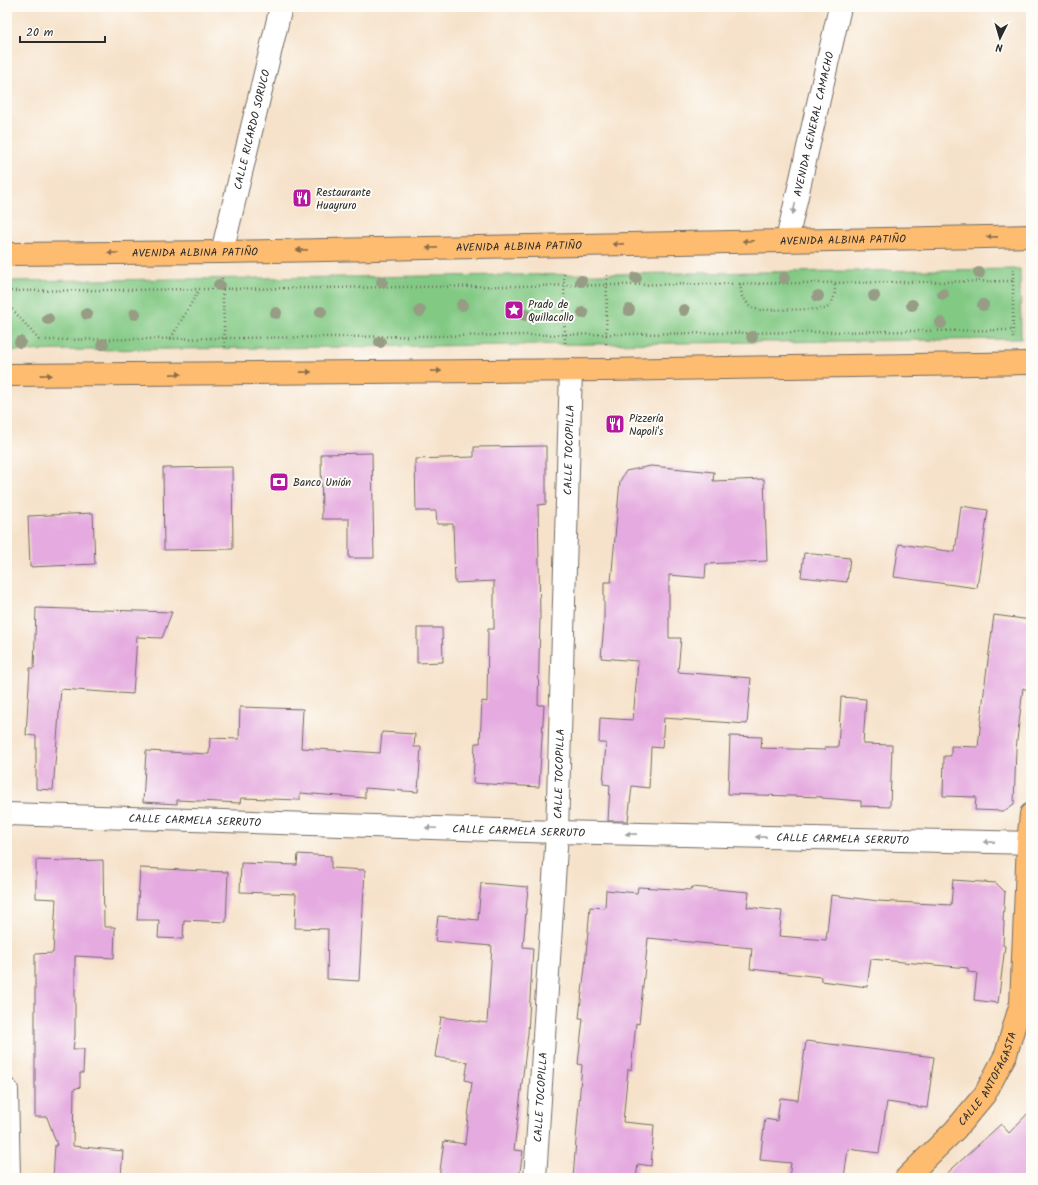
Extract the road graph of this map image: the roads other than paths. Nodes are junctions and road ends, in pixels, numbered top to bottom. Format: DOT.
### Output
graph roads {
  1 [pos="281,7"];
  2 [pos="840,7"];
  3 [pos="1031,236"];
  4 [pos="787,240"];
  5 [pos="222,252"];
  6 [pos="7,254"];
  7 [pos="1031,363"];
  8 [pos="570,370"];
  9 [pos="7,376"];
  10 [pos="7,814"];
  11 [pos="1031,814"];
  12 [pos="557,832"];
  13 [pos="1029,843"];
  14 [pos="7,1090"];
  15 [pos="9,1178"];
  16 [pos="535,1178"];
  17 [pos="906,1178"];
  1 -- 5 [label="street, CALLE RICARDO SORUCO"];
  2 -- 4 [label="street, AVENIDA GENERAL CAMACHO, one-way"];
  3 -- 4 [label="main road, AVENIDA ALBINA PATIÑO, one-way"];
  4 -- 5 [label="main road, AVENIDA ALBINA PATIÑO, one-way"];
  5 -- 6 [label="main road, AVENIDA ALBINA PATIÑO, one-way"];
  7 -- 8 [label="main road"];
  9 -- 8 [label="main road, one-way"];
  8 -- 12 [label="street, CALLE TOCOPILLA"];
  12 -- 10 [label="street, CALLE CARMELA SERRUTO, one-way"];
  11 -- 13 [label="main road, CALLE ANTOFAGASTA"];
  13 -- 12 [label="street, CALLE CARMELA SERRUTO, one-way"];
  12 -- 16 [label="street, CALLE TOCOPILLA"];
  13 -- 17 [label="main road, CALLE ANTOFAGASTA"];
  14 -- 15 [label="street"];
}
